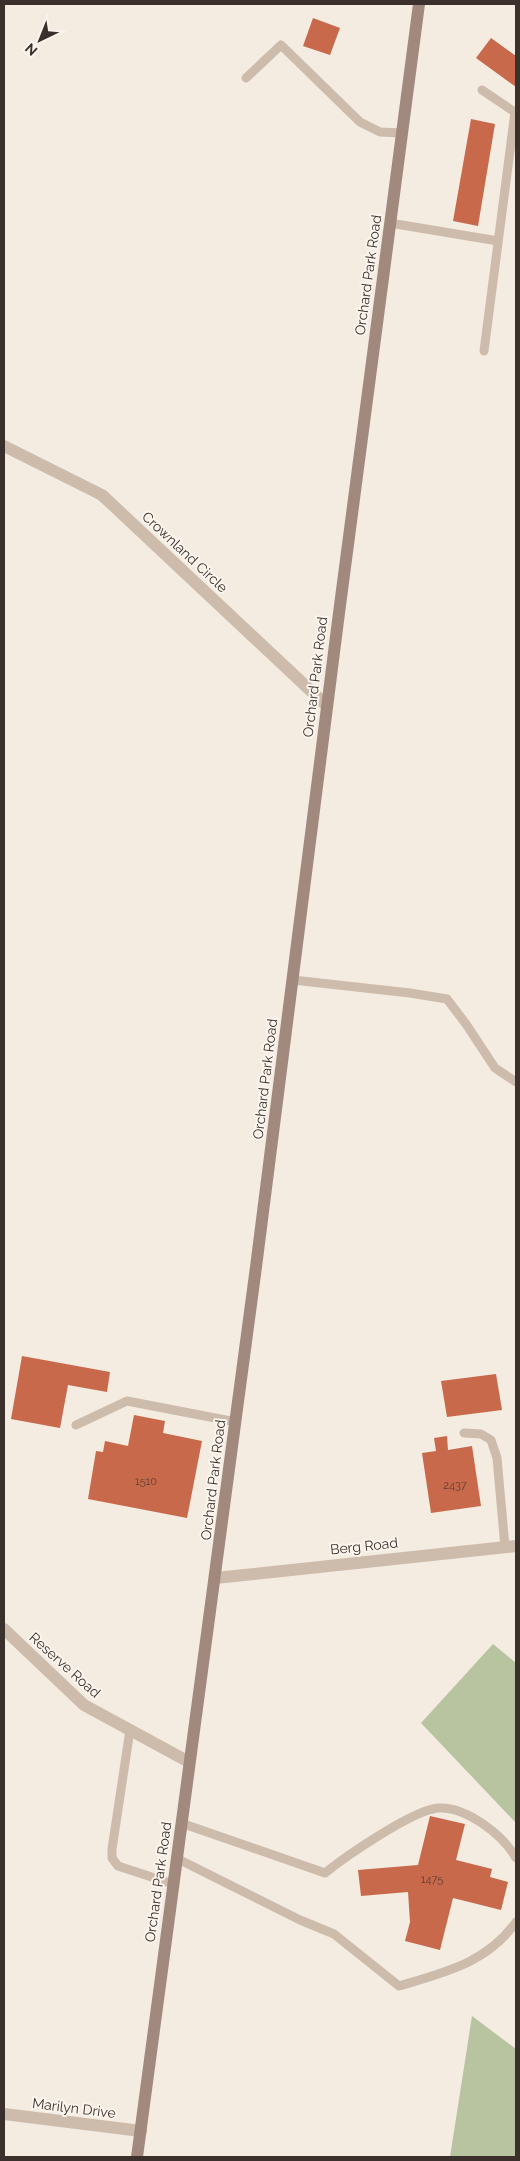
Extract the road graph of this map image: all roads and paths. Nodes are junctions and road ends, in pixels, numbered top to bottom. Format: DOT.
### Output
graph roads {
  1 [pos="420,4"];
  2 [pos="246,78"];
  3 [pos="482,90"];
  4 [pos="516,112"];
  5 [pos="402,133"];
  6 [pos="390,223"];
  7 [pos="498,241"];
  8 [pos="484,351"];
  9 [pos="4,446"];
  10 [pos="327,706"];
  11 [pos="293,980"];
  12 [pos="516,1082"];
  13 [pos="236,1422"];
  14 [pos="76,1425"];
  15 [pos="464,1433"];
  16 [pos="511,1546"];
  17 [pos="216,1578"];
  18 [pos="4,1630"];
  19 [pos="130,1730"];
  20 [pos="189,1762"];
  21 [pos="181,1823"];
  22 [pos="176,1858"];
  23 [pos="516,1858"];
  24 [pos="172,1884"];
  25 [pos="516,1922"];
  26 [pos="4,2114"];
  27 [pos="141,2131"];
  28 [pos="137,2157"];
  1 -- 5 [label="main road, Orchard Park Road"];
  2 -- 5 [label="lane"];
  3 -- 4 [label="lane"];
  4 -- 7 [label="lane"];
  5 -- 6 [label="main road, Orchard Park Road"];
  6 -- 7 [label="lane"];
  6 -- 10 [label="main road, Orchard Park Road"];
  7 -- 8 [label="lane"];
  9 -- 10 [label="street, Crownland Circle"];
  10 -- 11 [label="main road, Orchard Park Road"];
  11 -- 12 [label="lane"];
  11 -- 13 [label="main road, Orchard Park Road"];
  13 -- 14 [label="lane"];
  13 -- 17 [label="main road, Orchard Park Road"];
  15 -- 16 [label="lane"];
  16 -- 17 [label="street, Berg Road"];
  17 -- 20 [label="main road, Orchard Park Road"];
  18 -- 19 [label="street, Reserve Road"];
  19 -- 20 [label="street, Reserve Road"];
  19 -- 24 [label="lane"];
  20 -- 21 [label="main road, Orchard Park Road"];
  21 -- 22 [label="main road, Orchard Park Road"];
  21 -- 23 [label="lane"];
  22 -- 24 [label="main road, Orchard Park Road"];
  22 -- 25 [label="lane"];
  24 -- 27 [label="main road, Orchard Park Road"];
  26 -- 27 [label="street, Marilyn Drive"];
  27 -- 28 [label="main road, Orchard Park Road"];
}
